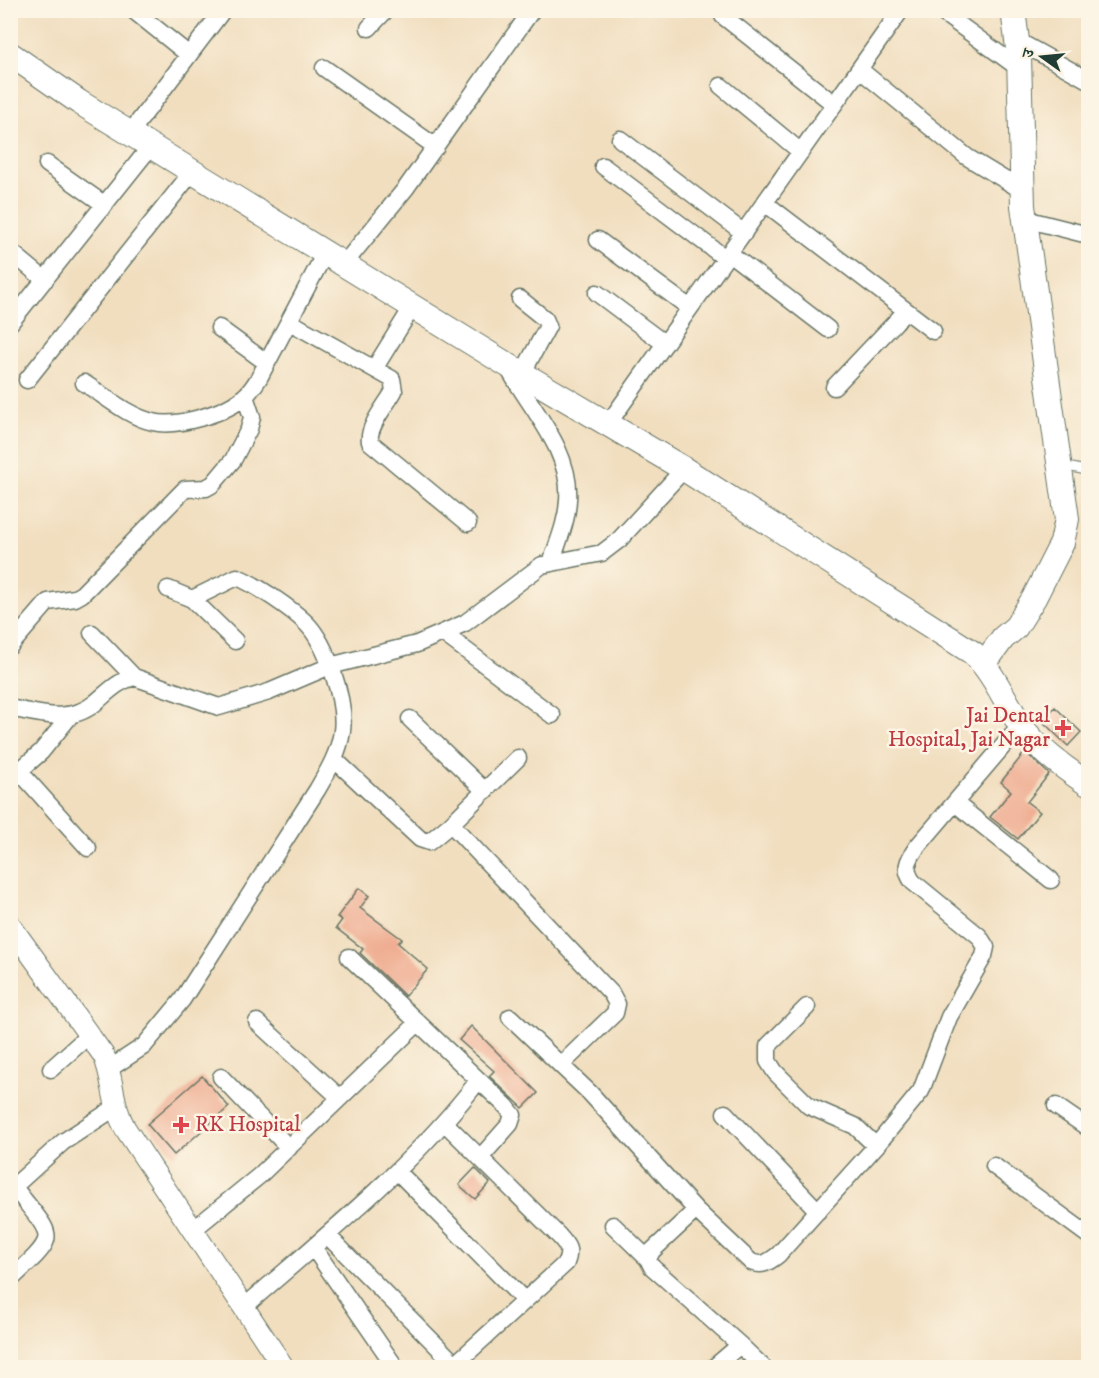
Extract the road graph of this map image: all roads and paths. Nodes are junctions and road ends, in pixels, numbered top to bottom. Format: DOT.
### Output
graph roads {
  1 [pos="133,10"];
  2 [pos="223,10"];
  3 [pos="386,10"];
  4 [pos="532,10"];
  5 [pos="901,10"];
  6 [pos="939,10"];
  7 [pos="1013,10"];
  8 [pos="723,16"];
  9 [pos="369,28"];
  10 [pos="1018,41"];
  11 [pos="10,54"];
  12 [pos="189,55"];
  13 [pos="324,68"];
  14 [pos="859,69"];
  15 [pos="1020,69"];
  16 [pos="1089,80"];
  17 [pos="721,86"];
  18 [pos="834,104"];
  19 [pos="130,134"];
  20 [pos="620,139"];
  21 [pos="151,146"];
  22 [pos="436,147"];
  23 [pos="801,152"];
  24 [pos="47,164"];
  25 [pos="603,166"];
  26 [pos="193,171"];
  27 [pos="1023,191"];
  28 [pos="765,203"];
  29 [pos="105,205"];
  30 [pos="1025,219"];
  31 [pos="744,233"];
  32 [pos="1089,235"];
  33 [pos="598,240"];
  34 [pos="10,251"];
  35 [pos="727,256"];
  36 [pos="335,258"];
  37 [pos="45,280"];
  38 [pos="597,293"];
  39 [pos="520,298"];
  40 [pos="413,306"];
  41 [pos="690,308"];
  42 [pos="906,311"];
  43 [pos="290,322"];
  44 [pos="10,323"];
  45 [pos="219,328"];
  46 [pos="828,329"];
  47 [pos="933,332"];
  48 [pos="665,344"];
  49 [pos="267,363"];
  50 [pos="374,369"];
  51 [pos="514,369"];
  52 [pos="27,380"];
  53 [pos="84,383"];
  54 [pos="834,387"];
  55 [pos="245,396"];
  56 [pos="608,424"];
  57 [pos="1060,464"];
  58 [pos="684,469"];
  59 [pos="1089,471"];
  60 [pos="468,523"];
  61 [pos="551,563"];
  62 [pos="168,589"];
  63 [pos="192,599"];
  64 [pos="92,633"];
  65 [pos="444,634"];
  66 [pos="235,641"];
  67 [pos="10,646"];
  68 [pos="984,664"];
  69 [pos="330,666"];
  70 [pos="134,677"];
  71 [pos="10,708"];
  72 [pos="552,715"];
  73 [pos="70,716"];
  74 [pos="410,719"];
  75 [pos="1021,725"];
  76 [pos="518,758"];
  77 [pos="334,759"];
  78 [pos="15,776"];
  79 [pos="1089,784"];
  80 [pos="485,791"];
  81 [pos="955,803"];
  82 [pos="451,824"];
  83 [pos="88,848"];
  84 [pos="1051,880"];
  85 [pos="10,925"];
  86 [pos="349,957"];
  87 [pos="807,1007"];
  88 [pos="510,1017"];
  89 [pos="258,1022"];
  90 [pos="418,1023"];
  91 [pos="89,1035"];
  92 [pos="561,1065"];
  93 [pos="51,1069"];
  94 [pos="110,1069"];
  95 [pos="221,1077"];
  96 [pos="478,1081"];
  97 [pos="339,1097"];
  98 [pos="1056,1106"];
  99 [pos="116,1107"];
  100 [pos="725,1113"];
  101 [pos="445,1123"];
  102 [pos="1089,1128"];
  103 [pos="876,1146"];
  104 [pos="289,1148"];
  105 [pos="480,1158"];
  106 [pos="994,1166"];
  107 [pos="398,1172"];
  108 [pos="12,1188"];
  109 [pos="696,1210"];
  110 [pos="818,1211"];
  111 [pos="613,1225"];
  112 [pos="194,1229"];
  113 [pos="327,1235"];
  114 [pos="1089,1235"];
  115 [pos="313,1247"];
  116 [pos="648,1259"];
  117 [pos="10,1280"];
  118 [pos="525,1300"];
  119 [pos="243,1308"];
  120 [pos="740,1345"];
  121 [pos="453,1366"];
  122 [pos="284,1368"];
  123 [pos="396,1368"];
  124 [pos="713,1368"];
  125 [pos="764,1368"];
  1 -- 12 [label="street"];
  2 -- 12 [label="street"];
  3 -- 9 [label="street"];
  4 -- 22 [label="street"];
  5 -- 14 [label="street"];
  6 -- 15 [label="street"];
  7 -- 10 [label="main road"];
  8 -- 18 [label="street"];
  10 -- 15 [label="main road"];
  10 -- 16 [label="street"];
  11 -- 19 [label="main road"];
  12 -- 19 [label="street"];
  13 -- 22 [label="street"];
  14 -- 18 [label="street"];
  14 -- 27 [label="street"];
  15 -- 27 [label="main road"];
  17 -- 23 [label="street"];
  18 -- 23 [label="street"];
  19 -- 21 [label="main road"];
  20 -- 31 [label="street"];
  21 -- 26 [label="main road"];
  21 -- 29 [label="street"];
  22 -- 36 [label="street"];
  23 -- 28 [label="street"];
  24 -- 29 [label="street"];
  25 -- 35 [label="street"];
  26 -- 36 [label="main road"];
  26 -- 52 [label="street"];
  27 -- 30 [label="main road"];
  28 -- 31 [label="street"];
  28 -- 42 [label="street"];
  29 -- 37 [label="street"];
  30 -- 32 [label="street"];
  30 -- 57 [label="main road"];
  31 -- 35 [label="street"];
  33 -- 41 [label="street"];
  34 -- 37 [label="street"];
  35 -- 41 [label="street"];
  35 -- 46 [label="street"];
  36 -- 40 [label="main road"];
  36 -- 43 [label="street"];
  37 -- 44 [label="street"];
  38 -- 48 [label="street"];
  39 -- 51 [label="street"];
  40 -- 50 [label="street"];
  40 -- 51 [label="main road"];
  41 -- 48 [label="street"];
  42 -- 47 [label="street"];
  42 -- 54 [label="street"];
  43 -- 49 [label="street"];
  43 -- 50 [label="street"];
  45 -- 49 [label="street"];
  48 -- 56 [label="street"];
  49 -- 55 [label="street"];
  50 -- 60 [label="street"];
  51 -- 56 [label="main road"];
  51 -- 61 [label="street"];
  53 -- 55 [label="street"];
  55 -- 67 [label="street"];
  56 -- 58 [label="main road"];
  57 -- 59 [label="lane"];
  57 -- 68 [label="main road"];
  58 -- 61 [label="street"];
  58 -- 68 [label="main road"];
  61 -- 65 [label="street"];
  62 -- 63 [label="street"];
  63 -- 66 [label="street"];
  63 -- 69 [label="street"];
  64 -- 70 [label="street"];
  65 -- 69 [label="street"];
  65 -- 72 [label="street"];
  68 -- 75 [label="main road"];
  69 -- 70 [label="street"];
  69 -- 77 [label="street"];
  70 -- 73 [label="street"];
  71 -- 73 [label="street"];
  73 -- 78 [label="street"];
  74 -- 80 [label="street"];
  75 -- 79 [label="main road"];
  75 -- 81 [label="street"];
  76 -- 80 [label="street"];
  77 -- 82 [label="street"];
  77 -- 94 [label="street"];
  78 -- 83 [label="street"];
  80 -- 82 [label="street"];
  81 -- 84 [label="street"];
  81 -- 103 [label="street"];
  82 -- 92 [label="street"];
  85 -- 91 [label="street"];
  86 -- 90 [label="street"];
  87 -- 103 [label="street"];
  88 -- 92 [label="street"];
  89 -- 97 [label="street"];
  90 -- 96 [label="street"];
  90 -- 97 [label="street"];
  91 -- 93 [label="street"];
  91 -- 94 [label="street"];
  92 -- 109 [label="street"];
  94 -- 99 [label="street"];
  95 -- 104 [label="street"];
  96 -- 101 [label="street"];
  96 -- 105 [label="street"];
  97 -- 104 [label="street"];
  98 -- 102 [label="street"];
  99 -- 108 [label="street"];
  99 -- 112 [label="street"];
  100 -- 110 [label="street"];
  101 -- 105 [label="street"];
  101 -- 107 [label="street"];
  103 -- 110 [label="street"];
  104 -- 112 [label="street"];
  105 -- 118 [label="street"];
  106 -- 114 [label="street"];
  107 -- 113 [label="street"];
  107 -- 118 [label="street"];
  108 -- 117 [label="street"];
  109 -- 110 [label="street"];
  109 -- 116 [label="street"];
  111 -- 116 [label="street"];
  112 -- 119 [label="street"];
  113 -- 115 [label="street"];
  113 -- 121 [label="street"];
  115 -- 119 [label="street"];
  115 -- 123 [label="street"];
  116 -- 120 [label="street"];
  118 -- 121 [label="street"];
  119 -- 122 [label="street"];
  120 -- 124 [label="street"];
  120 -- 125 [label="street"];
}
